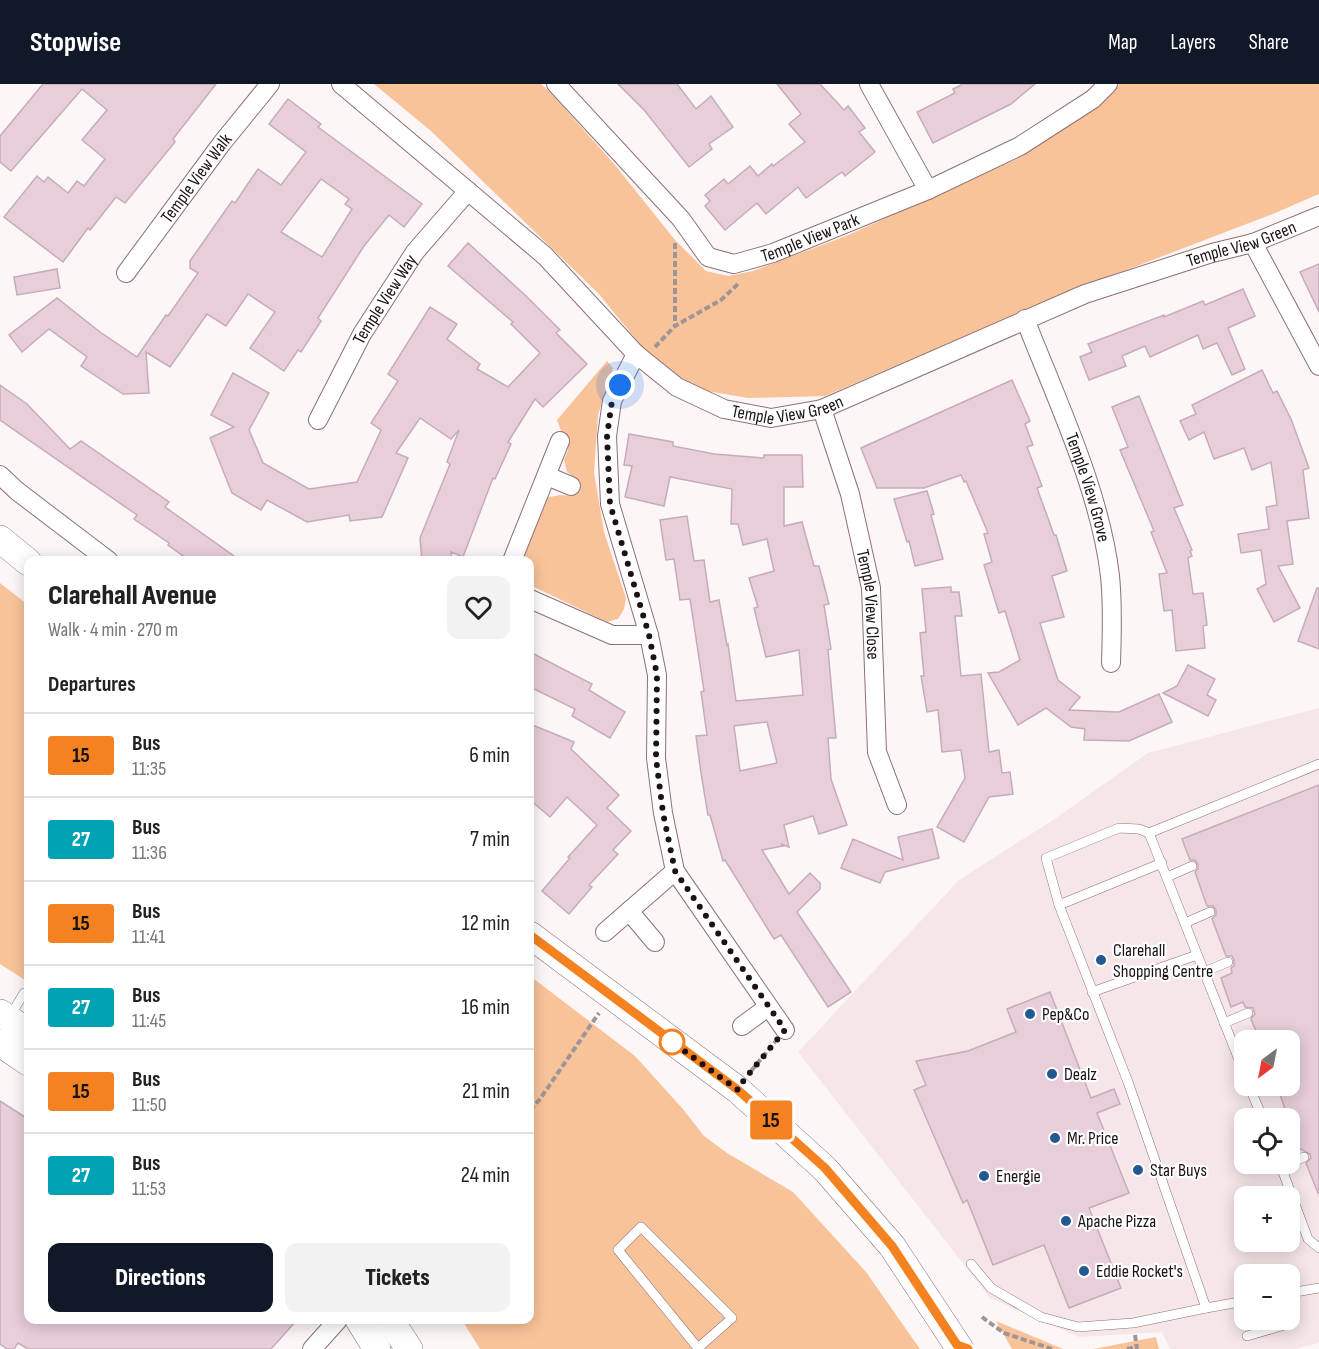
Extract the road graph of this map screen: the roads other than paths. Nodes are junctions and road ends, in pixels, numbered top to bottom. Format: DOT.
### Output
graph roads {
  1 [pos="270,84"];
  2 [pos="341,84"];
  3 [pos="556,84"];
  4 [pos="869,84"];
  5 [pos="1108,84"];
  6 [pos="928,190"];
  7 [pos="468,191"];
  8 [pos="1319,216"];
  9 [pos="1253,243"];
  10 [pos="126,273"];
  11 [pos="1025,319"];
  12 [pos="636,354"];
  13 [pos="1319,366"];
  14 [pos="822,409"];
  15 [pos="318,420"];
  16 [pos="560,441"];
  17 [pos="0,475"];
  18 [pos="547,476"];
  19 [pos="571,486"];
  20 [pos="0,539"];
  21 [pos="102,556"];
  22 [pos="514,556"];
  23 [pos="24,559"];
  24 [pos="534,601"];
  25 [pos="649,635"];
  26 [pos="1111,663"];
  27 [pos="1319,764"];
  28 [pos="897,805"];
  29 [pos="1149,833"];
  30 [pos="1162,863"];
  31 [pos="1192,866"];
  32 [pos="675,871"];
  33 [pos="1167,877"];
  34 [pos="1059,905"];
  35 [pos="629,911"];
  36 [pos="1210,912"];
  37 [pos="1185,923"];
  38 [pos="604,932"];
  39 [pos="534,938"];
  40 [pos="655,942"];
  41 [pos="1197,956"];
  42 [pos="1228,963"];
  43 [pos="1204,972"];
  44 [pos="1092,992"];
  45 [pos="24,993"];
  46 [pos="768,1006"];
  47 [pos="1248,1013"];
  48 [pos="1224,1023"];
  49 [pos="742,1026"];
  50 [pos="9,1027"];
  51 [pos="785,1030"];
  52 [pos="1234,1047"];
  53 [pos="24,1055"];
  54 [pos="1304,1157"];
  55 [pos="1300,1158"];
  56 [pos="1287,1174"];
  57 [pos="1319,1248"];
  58 [pos="971,1264"];
  59 [pos="1319,1288"];
  60 [pos="1300,1291"];
  61 [pos="1234,1303"];
  62 [pos="1206,1308"];
  63 [pos="334,1324"];
  64 [pos="361,1324"];
  65 [pos="393,1324"];
  66 [pos="1268,1330"];
  67 [pos="1247,1336"];
  68 [pos="697,1348"];
  69 [pos="962,1348"];
  70 [pos="312,1349"];
  71 [pos="376,1349"];
  72 [pos="409,1349"];
  1 -- 10 [label="street, Temple View Walk"];
  2 -- 7 [label="street, Temple View Green"];
  3 -- 6 [label="street, Temple View Park"];
  4 -- 6 [label="street"];
  5 -- 6 [label="street, Temple View Park"];
  7 -- 12 [label="street, Temple View Green"];
  7 -- 15 [label="street, Temple View Way"];
  8 -- 9 [label="street, Temple View Green"];
  9 -- 11 [label="street, Temple View Green"];
  9 -- 13 [label="street"];
  11 -- 14 [label="street, Temple View Green"];
  11 -- 26 [label="street, Temple View Grove"];
  12 -- 14 [label="street, Temple View Green"];
  12 -- 25 [label="street"];
  14 -- 28 [label="street, Temple View Close"];
  16 -- 18 [label="street"];
  17 -- 21 [label="street"];
  18 -- 19 [label="street"];
  18 -- 22 [label="street"];
  20 -- 23 [label="main road"];
  24 -- 25 [label="street"];
  25 -- 32 [label="street"];
  27 -- 29 [label="lane"];
  29 -- 30 [label="lane"];
  29 -- 34 [label="lane"];
  30 -- 33 [label="lane"];
  30 -- 34 [label="lane"];
  31 -- 33 [label="lane"];
  32 -- 35 [label="street"];
  32 -- 46 [label="street"];
  33 -- 37 [label="lane"];
  34 -- 44 [label="lane"];
  35 -- 38 [label="street"];
  35 -- 40 [label="street"];
  36 -- 37 [label="lane"];
  37 -- 41 [label="lane"];
  39 -- 69 [label="main road"];
  41 -- 43 [label="lane"];
  41 -- 44 [label="lane"];
  42 -- 43 [label="lane"];
  43 -- 48 [label="lane"];
  44 -- 62 [label="lane"];
  45 -- 50 [label="lane"];
  46 -- 49 [label="street"];
  46 -- 51 [label="street"];
  47 -- 48 [label="lane"];
  48 -- 52 [label="lane"];
  50 -- 53 [label="main road"];
  54 -- 55 [label="lane"];
  56 -- 57 [label="lane"];
  58 -- 62 [label="lane"];
  59 -- 60 [label="lane"];
  61 -- 62 [label="lane"];
  63 -- 70 [label="street"];
  64 -- 71 [label="main road"];
  65 -- 72 [label="main road"];
  66 -- 67 [label="lane"];
  68 -- 68 [label="lane"];
}
